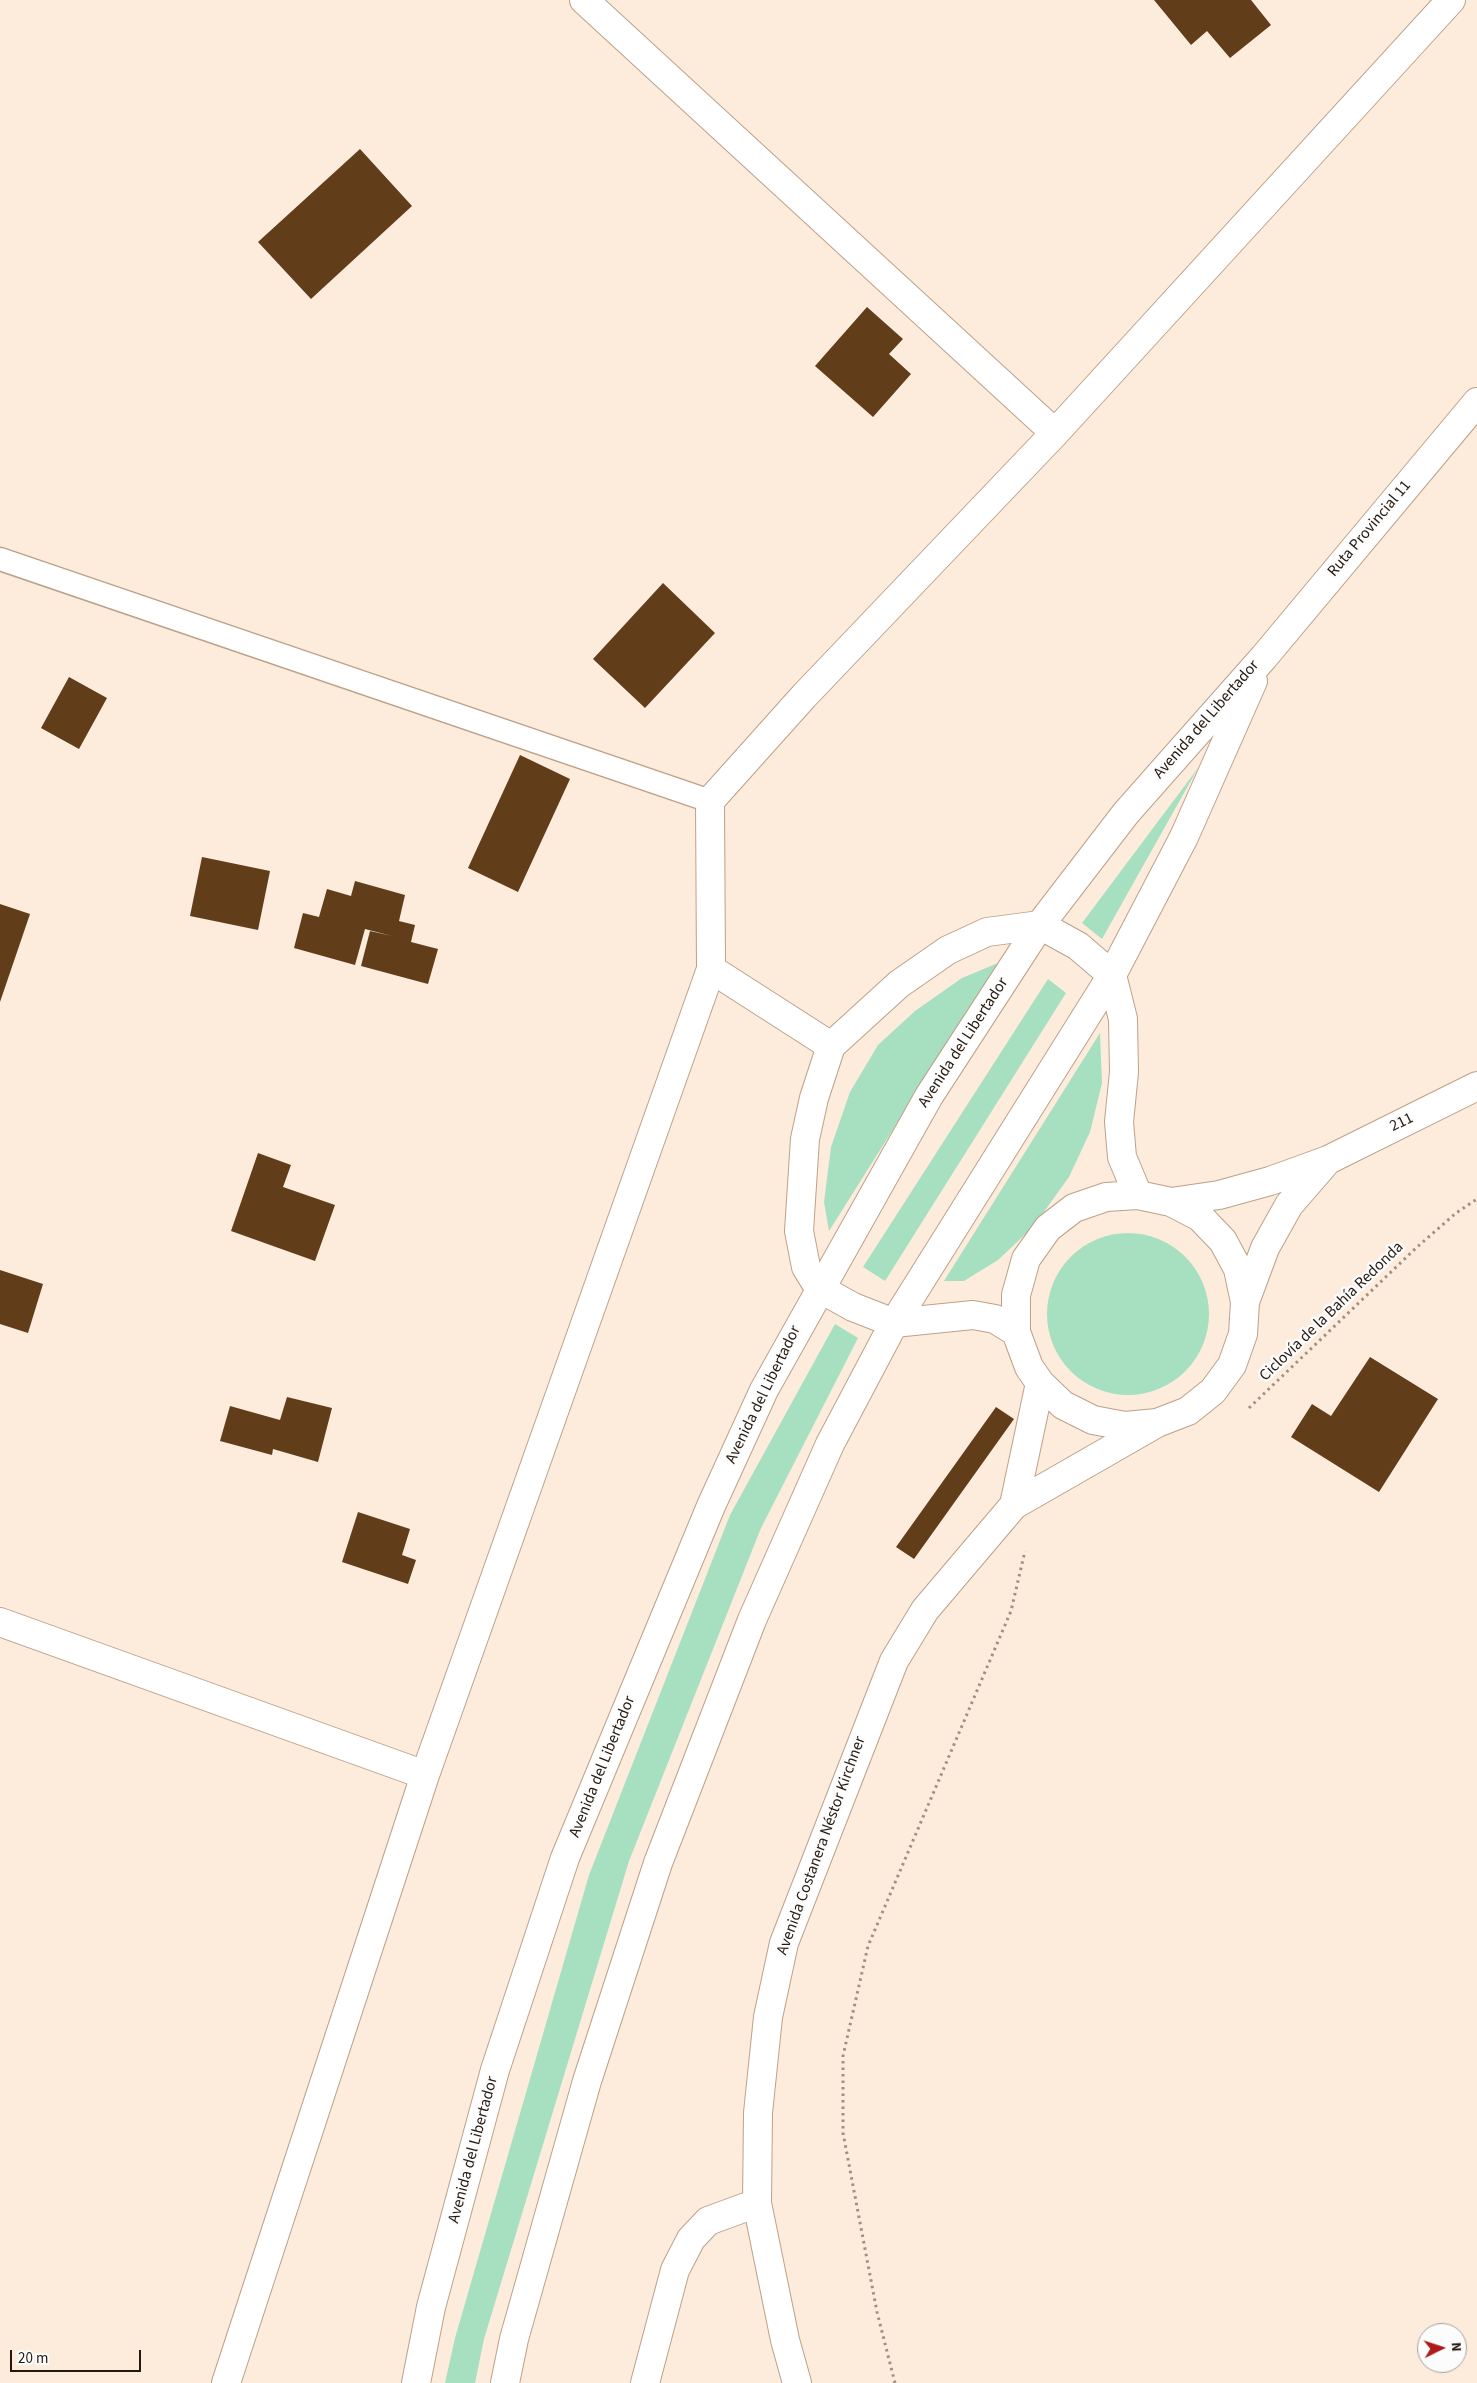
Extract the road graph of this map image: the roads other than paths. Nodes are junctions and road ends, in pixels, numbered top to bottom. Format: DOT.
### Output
graph roads {
  1 [pos="584,0"];
  2 [pos="1452,0"];
  3 [pos="1477,402"];
  4 [pos="1055,433"];
  5 [pos="0,559"];
  6 [pos="1264,657"];
  7 [pos="710,800"];
  8 [pos="1040,925"];
  9 [pos="711,969"];
  10 [pos="1112,975"];
  11 [pos="831,1046"];
  12 [pos="1477,1086"];
  13 [pos="1328,1160"];
  14 [pos="1138,1195"];
  15 [pos="1171,1202"];
  16 [pos="819,1288"];
  17 [pos="1245,1302"];
  18 [pos="894,1323"];
  19 [pos="1016,1332"];
  20 [pos="1040,1383"];
  21 [pos="1157,1423"];
  22 [pos="1014,1505"];
  23 [pos="0,1622"];
  24 [pos="426,1775"];
  25 [pos="757,2203"];
  26 [pos="226,2383"];
  27 [pos="416,2383"];
  28 [pos="505,2383"];
  29 [pos="645,2383"];
  30 [pos="797,2383"];
  1 -- 4 [label="street"];
  2 -- 4 [label="street"];
  3 -- 6 [label="street, Ruta Provincial 11"];
  4 -- 7 [label="street"];
  5 -- 7 [label="lane"];
  6 -- 8 [label="street, Avenida del Libertador"];
  6 -- 10 [label="street, Avenida del Libertador"];
  7 -- 9 [label="street"];
  8 -- 10 [label="street"];
  8 -- 11 [label="street"];
  8 -- 16 [label="street, Avenida del Libertador"];
  9 -- 11 [label="street"];
  9 -- 24 [label="street"];
  10 -- 14 [label="street"];
  10 -- 18 [label="street, Avenida del Libertador"];
  11 -- 16 [label="street"];
  12 -- 13 [label="street, 211"];
  13 -- 15 [label="street, 211"];
  13 -- 17 [label="street, 211"];
  14 -- 15 [label="street"];
  14 -- 19 [label="street"];
  15 -- 17 [label="street"];
  16 -- 18 [label="street"];
  16 -- 27 [label="street, Avenida del Libertador"];
  17 -- 21 [label="street"];
  18 -- 19 [label="street"];
  18 -- 28 [label="street, Avenida del Libertador"];
  19 -- 20 [label="street"];
  20 -- 21 [label="street"];
  20 -- 22 [label="street, Avenida Costanera Néstor Kirchner"];
  21 -- 22 [label="street"];
  22 -- 25 [label="street, Avenida Costanera Néstor Kirchner"];
  23 -- 24 [label="street"];
  24 -- 26 [label="street"];
  25 -- 29 [label="street"];
  25 -- 30 [label="street, Avenida Costanera Néstor Kirchner"];
}
